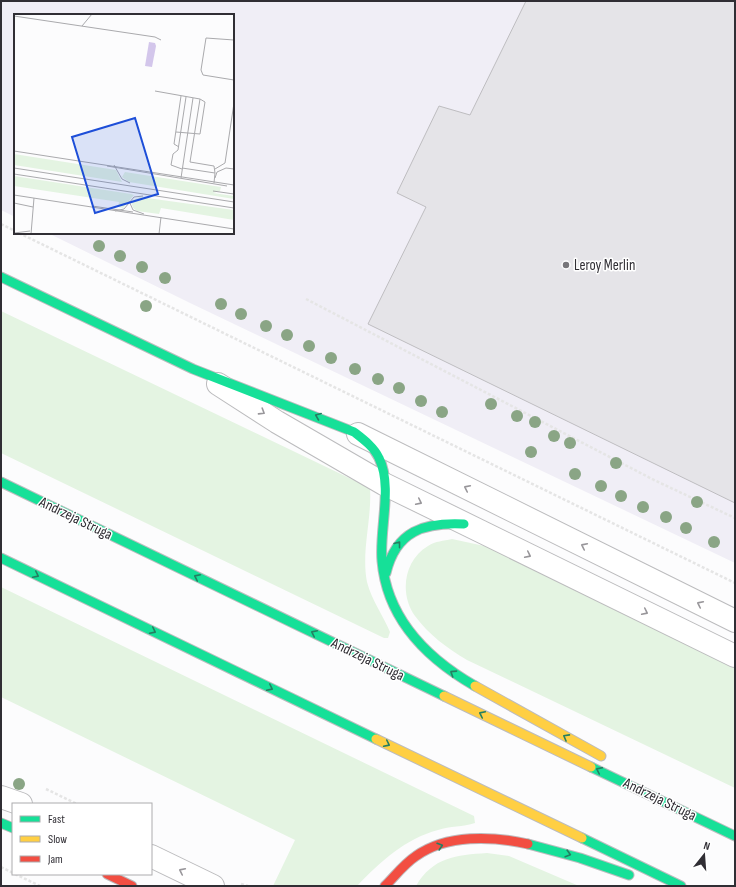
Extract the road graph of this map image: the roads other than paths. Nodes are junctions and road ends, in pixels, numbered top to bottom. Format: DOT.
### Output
graph roads {
  1 [pos="1,277"];
  2 [pos="193,369"];
  3 [pos="354,432"];
  4 [pos="1,482"];
  5 [pos="384,484"];
  6 [pos="464,524"];
  7 [pos="1,558"];
  8 [pos="385,580"];
  9 [pos="735,621"];
  10 [pos="735,656"];
  11 [pos="609,760"];
  12 [pos="1,797"];
  13 [pos="676,797"];
  14 [pos="18,803"];
  15 [pos="1,822"];
  16 [pos="12,828"];
  17 [pos="735,830"];
  18 [pos="735,836"];
  19 [pos="152,856"];
  20 [pos="406,864"];
  21 [pos="109,875"];
  22 [pos="636,878"];
  23 [pos="132,886"];
  24 [pos="212,886"];
  25 [pos="385,886"];
  26 [pos="398,886"];
  27 [pos="681,886"];
  1 -- 2 [label="main road"];
  3 -- 2 [label="main road, one-way"];
  2 -- 5 [label="street, one-way"];
  3 -- 5 [label="main road"];
  9 -- 3 [label="street, one-way"];
  18 -- 4 [label="main road, Andrzeja Struga, one-way"];
  5 -- 6 [label="street, one-way"];
  5 -- 8 [label="main road"];
  8 -- 6 [label="main road, one-way"];
  6 -- 10 [label="street, one-way"];
  7 -- 27 [label="main road, one-way"];
  11 -- 8 [label="main road, one-way"];
  12 -- 14 [label="street"];
  13 -- 17 [label="main road"];
  15 -- 16 [label="main road"];
  24 -- 19 [label="street, one-way"];
  20 -- 22 [label="main road, one-way"];
  20 -- 25 [label="main road"];
  20 -- 26 [label="main road"];
  21 -- 23 [label="main road"];
}
